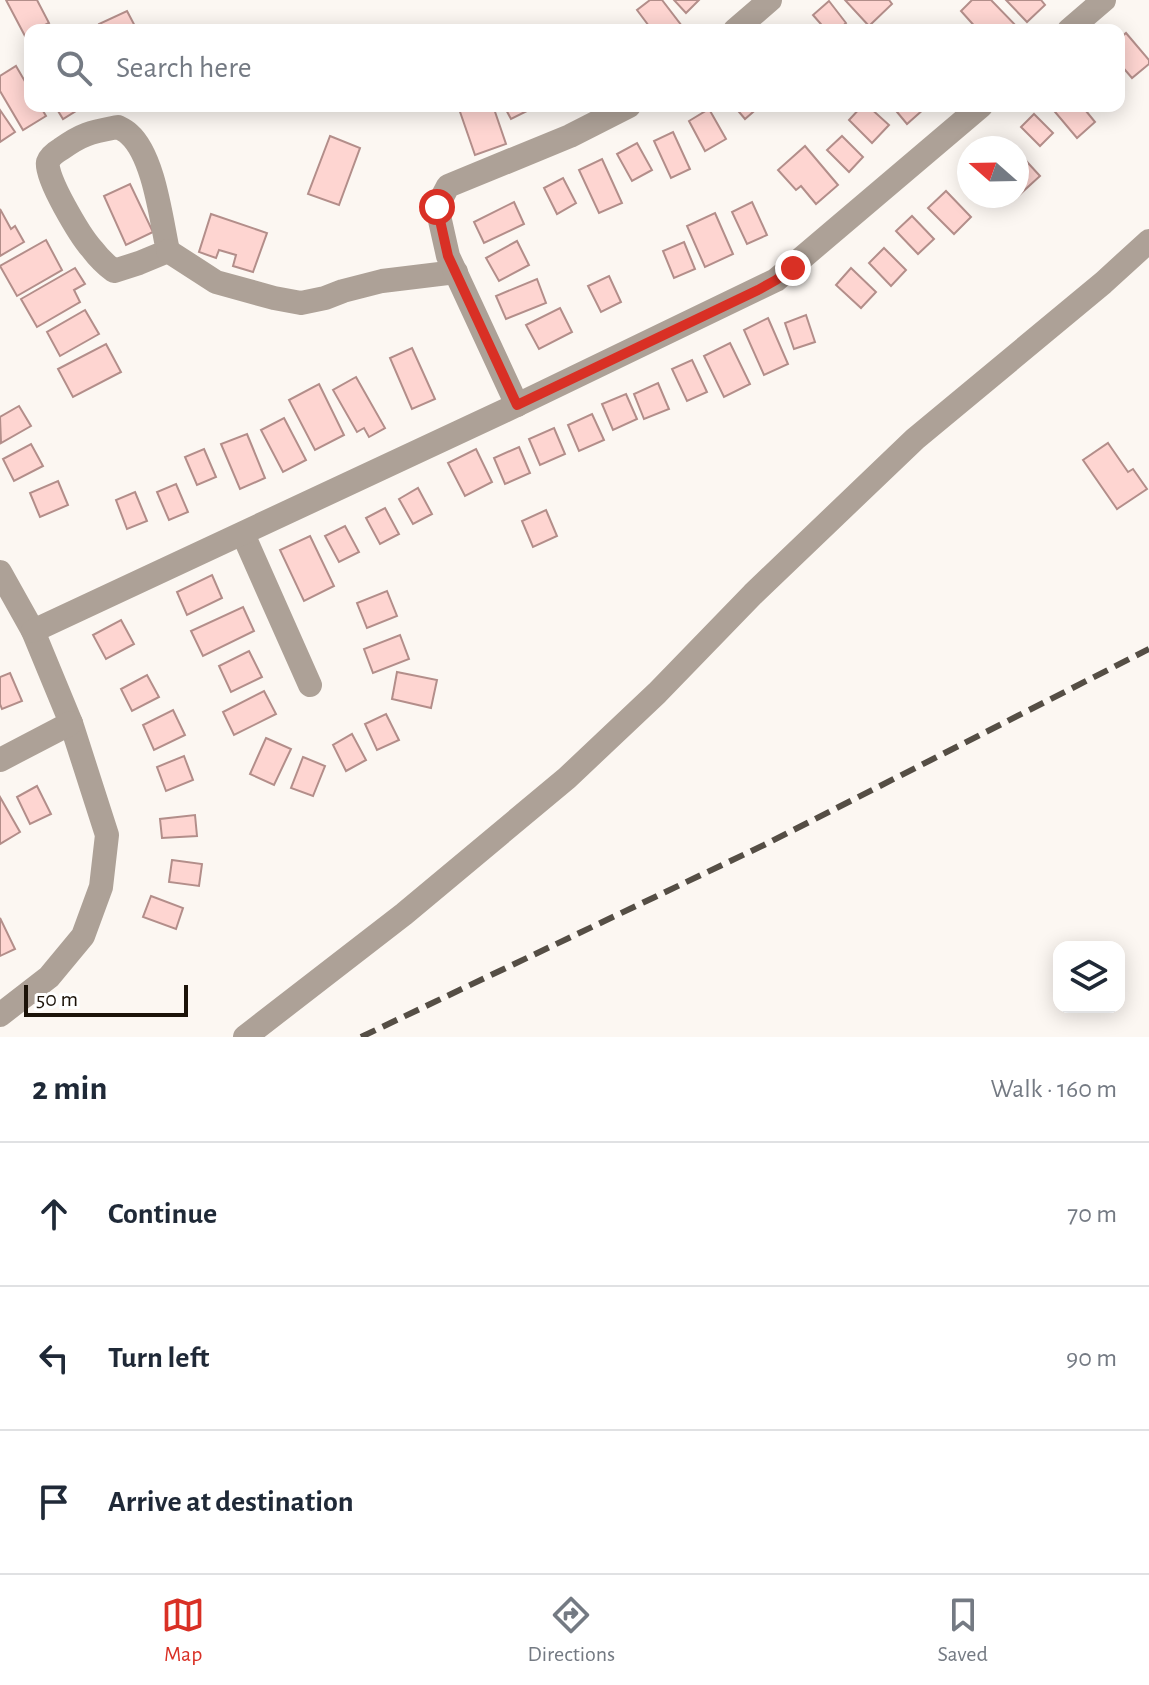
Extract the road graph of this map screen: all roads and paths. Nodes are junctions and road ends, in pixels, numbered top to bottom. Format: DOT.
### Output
graph roads {
  1 [pos="770,0"];
  2 [pos="1104,0"];
  3 [pos="742,24"];
  4 [pos="1076,24"];
  5 [pos="617,112"];
  6 [pos="974,112"];
  7 [pos="1149,241"];
  8 [pos="168,251"];
  9 [pos="456,272"];
  10 [pos="517,405"];
  11 [pos="243,534"];
  12 [pos="0,572"];
  13 [pos="33,631"];
  14 [pos="310,685"];
  15 [pos="71,723"];
  16 [pos="0,760"];
  17 [pos="0,1015"];
  18 [pos="245,1037"];
  1 -- 3 [label="street"];
  2 -- 4 [label="street"];
  5 -- 9 [label="street"];
  6 -- 10 [label="street"];
  7 -- 18 [label="street"];
  8 -- 8 [label="street"];
  8 -- 9 [label="street"];
  9 -- 10 [label="street"];
  10 -- 11 [label="street"];
  11 -- 13 [label="street"];
  11 -- 14 [label="street"];
  12 -- 13 [label="street"];
  13 -- 15 [label="street"];
  15 -- 16 [label="street"];
  15 -- 17 [label="street"];
}
